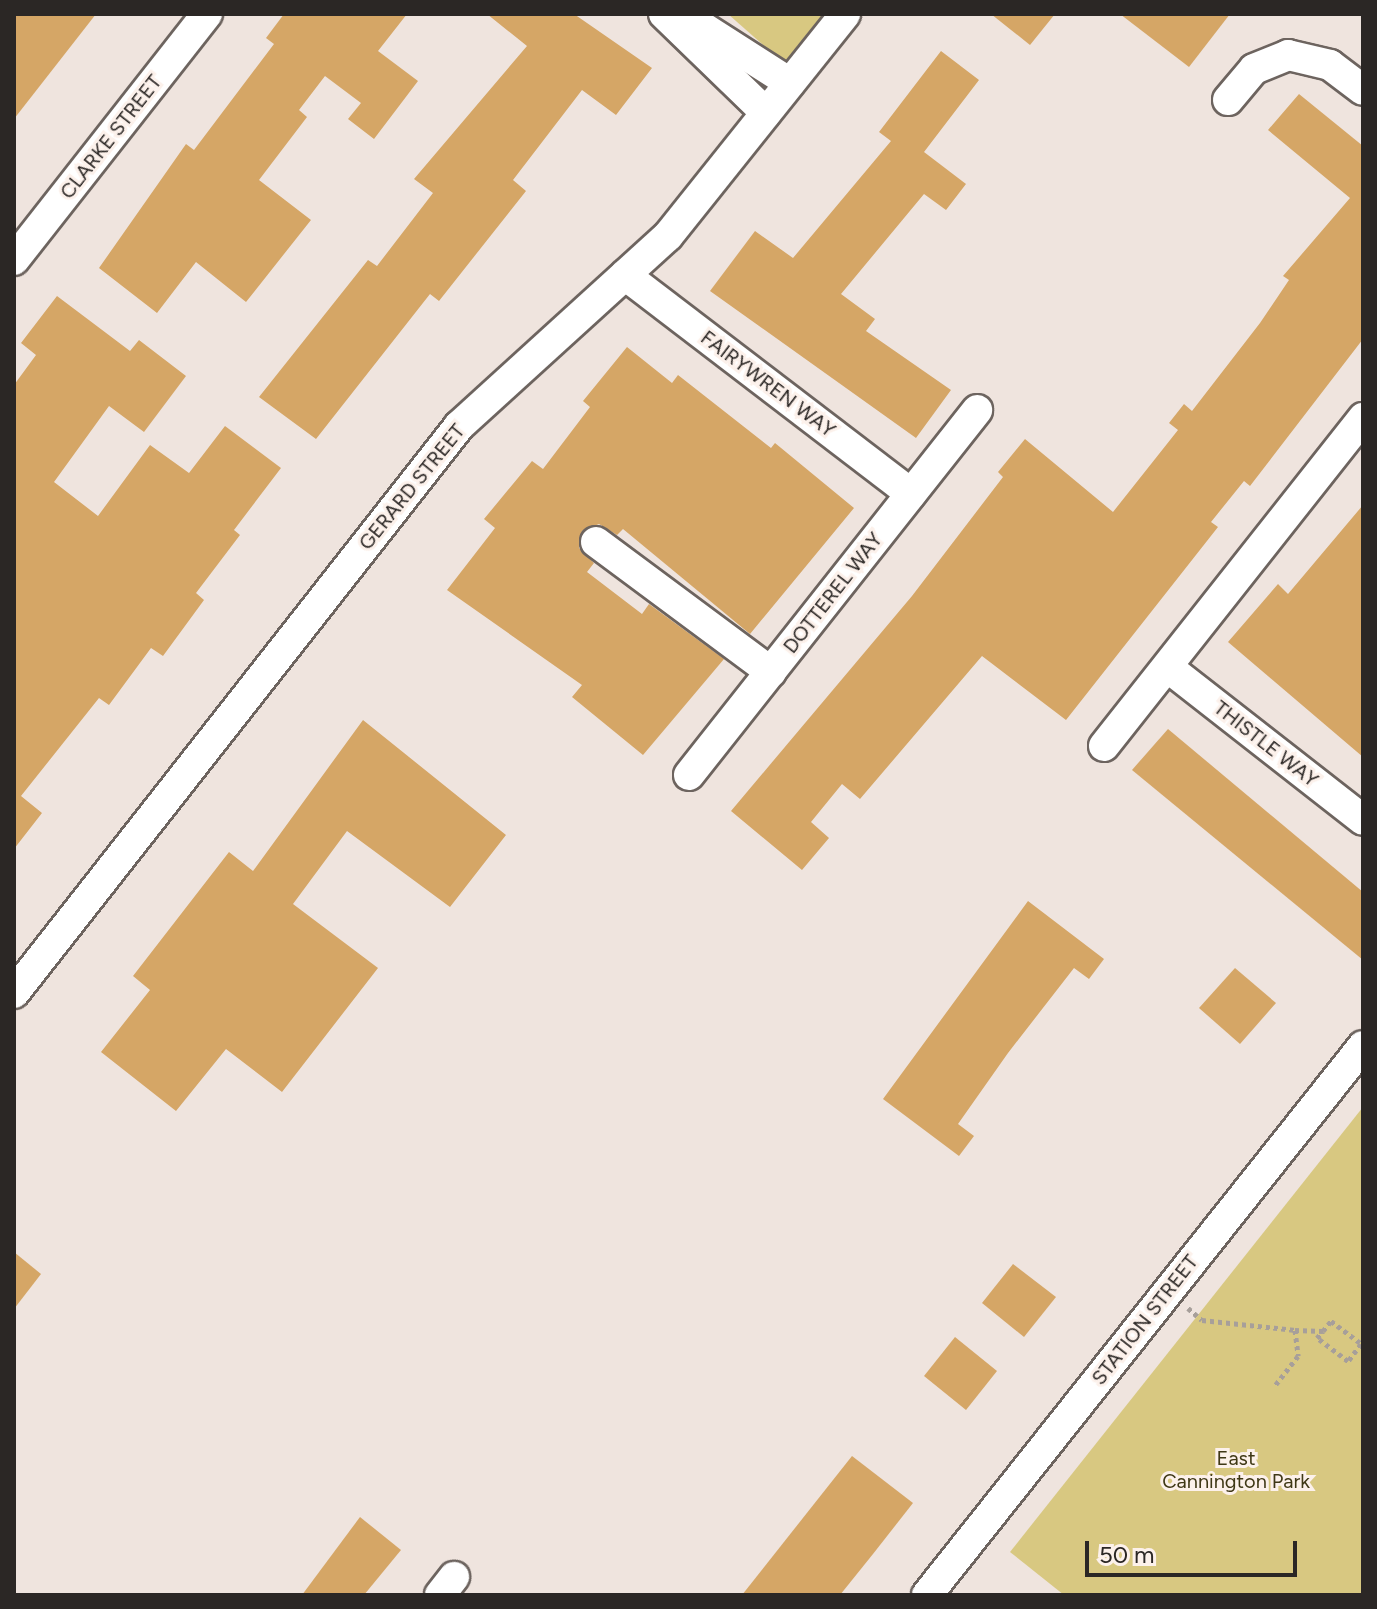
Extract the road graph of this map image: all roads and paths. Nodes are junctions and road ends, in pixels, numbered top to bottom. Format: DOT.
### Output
graph roads {
  1 [pos="207,14"];
  2 [pos="664,14"];
  3 [pos="682,14"];
  4 [pos="845,14"];
  5 [pos="790,83"];
  6 [pos="1363,90"];
  7 [pos="1228,100"];
  8 [pos="766,113"];
  9 [pos="14,260"];
  10 [pos="625,275"];
  11 [pos="977,410"];
  12 [pos="1363,418"];
  13 [pos="911,494"];
  14 [pos="596,542"];
  15 [pos="1170,669"];
  16 [pos="771,672"];
  17 [pos="1104,746"];
  18 [pos="689,775"];
  19 [pos="1363,820"];
  20 [pos="14,993"];
  21 [pos="1363,1046"];
  22 [pos="1181,1303"];
  23 [pos="1295,1330"];
  24 [pos="1323,1331"];
  25 [pos="1274,1387"];
  26 [pos="927,1595"];
  1 -- 9 [label="street, CLARKE STREET"];
  2 -- 8 [label="street"];
  3 -- 5 [label="street"];
  4 -- 5 [label="street, GERARD STREET"];
  5 -- 8 [label="street, GERARD STREET"];
  6 -- 7 [label="street"];
  8 -- 10 [label="street, GERARD STREET"];
  10 -- 13 [label="street, FAIRYWREN WAY"];
  10 -- 20 [label="street, GERARD STREET"];
  11 -- 13 [label="street, DOTTEREL WAY"];
  12 -- 15 [label="street"];
  13 -- 16 [label="street, DOTTEREL WAY"];
  14 -- 16 [label="street"];
  15 -- 17 [label="street"];
  15 -- 19 [label="street, THISTLE WAY"];
  16 -- 18 [label="street, DOTTEREL WAY"];
  21 -- 26 [label="street, STATION STREET"];
  22 -- 23 [label="path"];
  23 -- 24 [label="path"];
  23 -- 25 [label="path"];
  24 -- 24 [label="path"];
}
